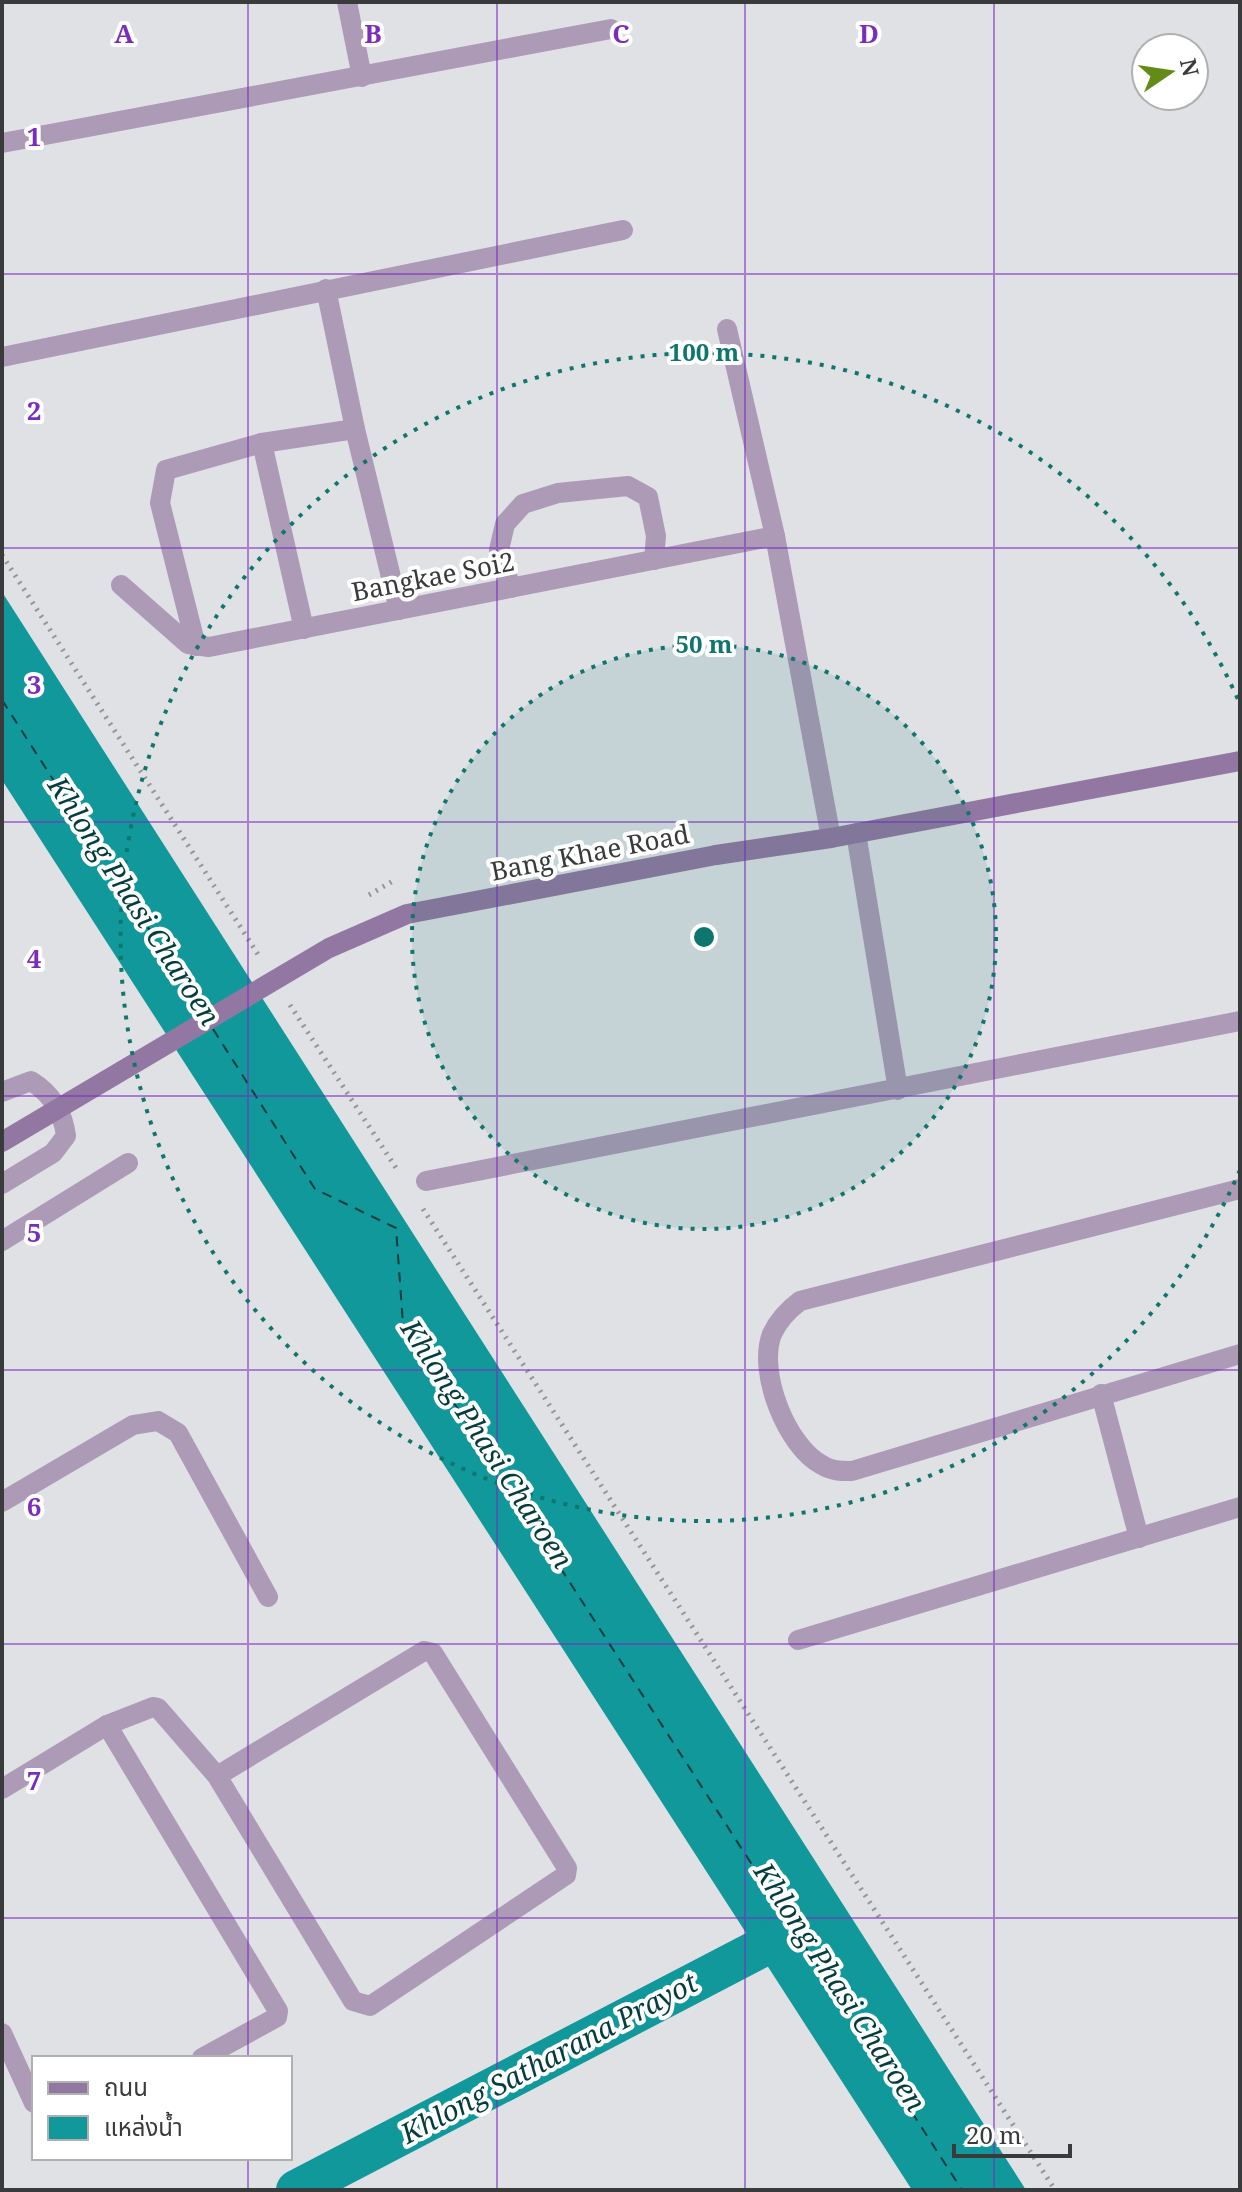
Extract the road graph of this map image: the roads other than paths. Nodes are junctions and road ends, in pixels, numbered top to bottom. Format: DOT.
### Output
graph roads {
  1 [pos="347,2"];
  2 [pos="611,29"];
  3 [pos="362,77"];
  4 [pos="2,143"];
  5 [pos="623,230"];
  6 [pos="326,289"];
  7 [pos="727,329"];
  8 [pos="2,357"];
  9 [pos="355,429"];
  10 [pos="262,443"];
  11 [pos="775,536"];
  12 [pos="654,560"];
  13 [pos="121,585"];
  14 [pos="511,588"];
  15 [pos="399,610"];
  16 [pos="304,629"];
  17 [pos="196,646"];
  18 [pos="1240,761"];
  19 [pos="856,833"];
  20 [pos="831,838"];
  21 [pos="1240,1021"];
  22 [pos="898,1090"];
  23 [pos="2,1092"];
  24 [pos="2,1142"];
  25 [pos="128,1163"];
  26 [pos="2,1184"];
  27 [pos="416,1187"];
  28 [pos="1240,1189"];
  29 [pos="2,1241"];
  30 [pos="1240,1354"];
  31 [pos="1101,1394"];
  32 [pos="2,1502"];
  33 [pos="1240,1507"];
  34 [pos="1139,1538"];
  35 [pos="268,1597"];
  36 [pos="798,1640"];
  37 [pos="107,1725"];
  38 [pos="217,1776"];
  39 [pos="2,1789"];
  40 [pos="2,2033"];
  41 [pos="206,2056"];
  42 [pos="32,2099"];
  1 -- 3 [label="street"];
  2 -- 3 [label="street"];
  3 -- 4 [label="street"];
  5 -- 6 [label="street"];
  6 -- 8 [label="street"];
  6 -- 9 [label="street"];
  7 -- 11 [label="street"];
  9 -- 10 [label="street"];
  9 -- 15 [label="street"];
  10 -- 16 [label="street"];
  10 -- 17 [label="street"];
  11 -- 12 [label="street, Bangkae Soi2"];
  11 -- 20 [label="street"];
  12 -- 14 [label="street, Bangkae Soi2"];
  12 -- 14 [label="street"];
  13 -- 17 [label="street"];
  14 -- 15 [label="street, Bangkae Soi2"];
  15 -- 16 [label="street, Bangkae Soi2"];
  16 -- 17 [label="street, Bangkae Soi2"];
  18 -- 19 [label="main road, Bang Khae Road"];
  19 -- 20 [label="main road, Bang Khae Road"];
  19 -- 22 [label="street"];
  20 -- 24 [label="main road, Bang Khae Road, bridge"];
  21 -- 22 [label="street"];
  22 -- 27 [label="street"];
  23 -- 26 [label="street"];
  25 -- 29 [label="street"];
  28 -- 31 [label="street"];
  30 -- 31 [label="street"];
  31 -- 34 [label="street"];
  32 -- 35 [label="street"];
  33 -- 34 [label="street"];
  34 -- 36 [label="street"];
  37 -- 38 [label="street"];
  37 -- 39 [label="street"];
  37 -- 41 [label="street"];
  38 -- 38 [label="street"];
  40 -- 42 [label="street"];
}
